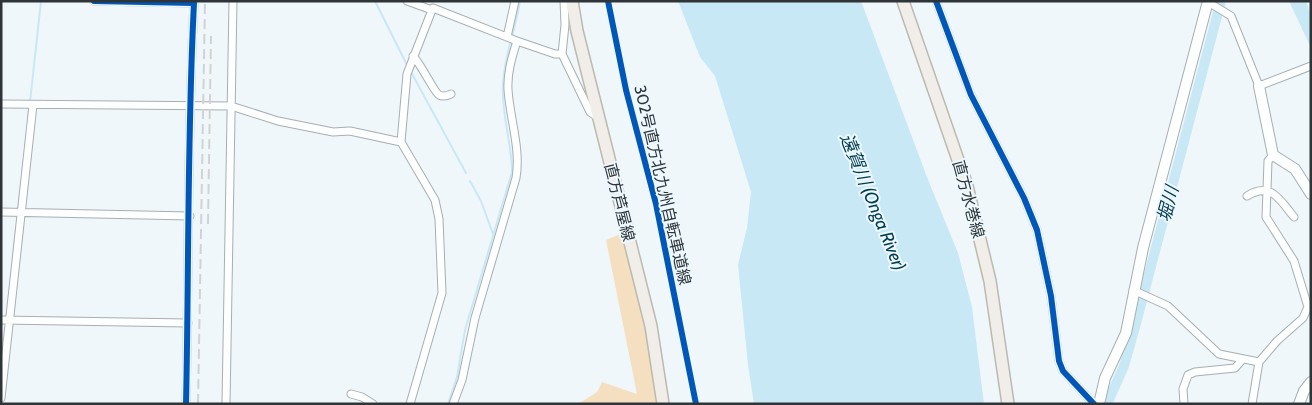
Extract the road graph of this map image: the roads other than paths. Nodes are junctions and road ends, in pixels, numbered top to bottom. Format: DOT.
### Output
graph roads {
  1 [pos="94,1"];
  2 [pos="233,1"];
  3 [pos="406,1"];
  4 [pos="515,1"];
  5 [pos="564,1"];
  6 [pos="572,1"];
  7 [pos="904,1"];
  8 [pos="936,1"];
  9 [pos="1209,2"];
  10 [pos="433,6"];
  11 [pos="507,37"];
  12 [pos="516,41"];
  13 [pos="562,54"];
  14 [pos="413,56"];
  15 [pos="1311,66"];
  16 [pos="1259,86"];
  17 [pos="451,94"];
  18 [pos="1,104"];
  19 [pos="33,105"];
  20 [pos="231,106"];
  21 [pos="189,107"];
  22 [pos="599,118"];
  23 [pos="400,142"];
  24 [pos="1273,155"];
  25 [pos="1267,190"];
  26 [pos="1311,194"];
  27 [pos="1247,196"];
  28 [pos="1,212"];
  29 [pos="22,212"];
  30 [pos="190,216"];
  31 [pos="1294,217"];
  32 [pos="1134,290"];
  33 [pos="1309,314"];
  34 [pos="1,320"];
  35 [pos="10,320"];
  36 [pos="188,323"];
  37 [pos="1242,360"];
  38 [pos="1259,362"];
  39 [pos="1311,382"];
  40 [pos="351,394"];
  41 [pos="1,398"];
  42 [pos="186,404"];
  43 [pos="226,404"];
  44 [pos="373,404"];
  45 [pos="410,404"];
  46 [pos="453,404"];
  47 [pos="663,404"];
  48 [pos="1008,404"];
  49 [pos="1094,404"];
  50 [pos="1099,404"];
  51 [pos="1184,404"];
  52 [pos="1252,404"];
  53 [pos="1299,404"];
  1 -- 21 [label="street"];
  2 -- 20 [label="street"];
  3 -- 10 [label="street"];
  4 -- 11 [label="street"];
  5 -- 13 [label="street"];
  6 -- 22 [label="main road, 直方芦屋線"];
  7 -- 48 [label="main road, 直方水巻線"];
  8 -- 49 [label="street"];
  9 -- 16 [label="street"];
  9 -- 32 [label="street"];
  10 -- 11 [label="street"];
  10 -- 14 [label="street"];
  11 -- 12 [label="street"];
  12 -- 13 [label="street"];
  12 -- 46 [label="street"];
  13 -- 22 [label="street"];
  14 -- 17 [label="street"];
  14 -- 23 [label="street"];
  15 -- 16 [label="street"];
  16 -- 24 [label="street"];
  18 -- 19 [label="street"];
  19 -- 21 [label="street"];
  19 -- 29 [label="street"];
  20 -- 21 [label="street"];
  20 -- 23 [label="street"];
  20 -- 43 [label="street"];
  21 -- 30 [label="street"];
  22 -- 47 [label="main road, 直方芦屋線"];
  23 -- 45 [label="street"];
  24 -- 25 [label="street"];
  24 -- 26 [label="street"];
  25 -- 27 [label="street"];
  25 -- 31 [label="street"];
  25 -- 33 [label="street"];
  28 -- 29 [label="street"];
  29 -- 30 [label="street"];
  29 -- 35 [label="street"];
  30 -- 36 [label="street"];
  32 -- 37 [label="street"];
  32 -- 50 [label="street"];
  33 -- 38 [label="street"];
  34 -- 35 [label="street"];
  35 -- 36 [label="street"];
  35 -- 41 [label="street"];
  36 -- 42 [label="street"];
  37 -- 38 [label="street"];
  37 -- 51 [label="street"];
  38 -- 52 [label="street"];
  39 -- 53 [label="street"];
  40 -- 44 [label="street"];
}
